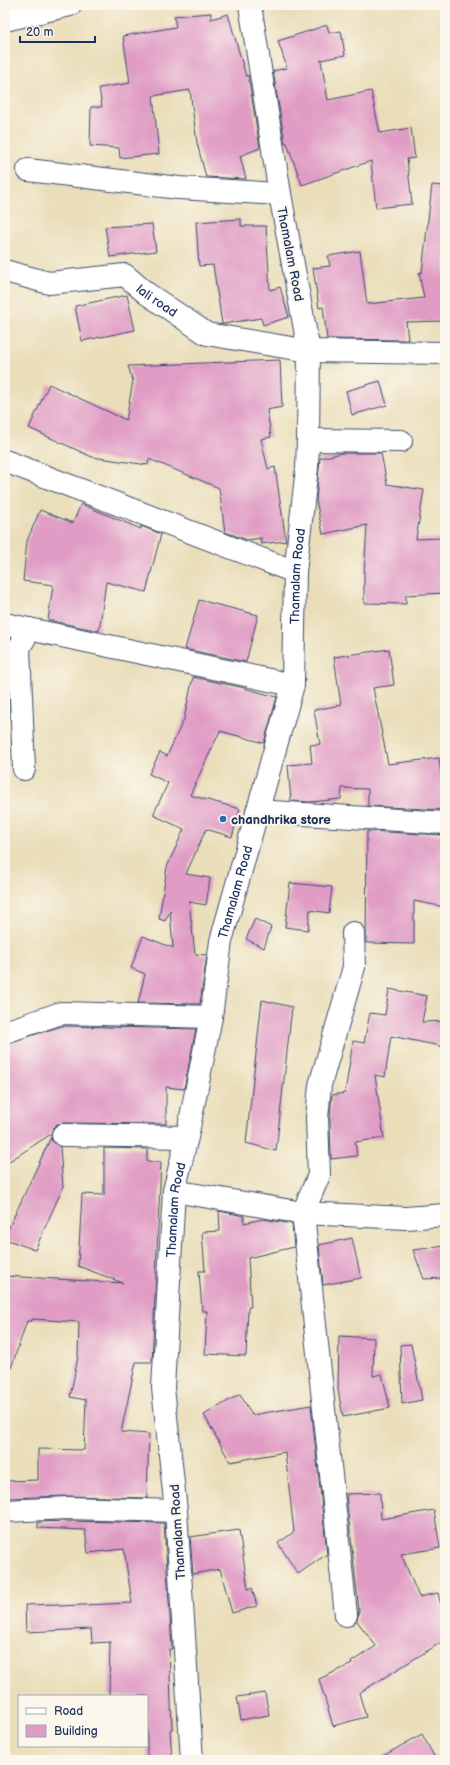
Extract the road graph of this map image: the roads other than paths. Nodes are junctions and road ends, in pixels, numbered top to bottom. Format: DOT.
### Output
graph roads {
  1 [pos="70,5"];
  2 [pos="250,5"];
  3 [pos="5,20"];
  4 [pos="28,170"];
  5 [pos="280,194"];
  6 [pos="5,271"];
  7 [pos="309,352"];
  8 [pos="445,353"];
  9 [pos="308,440"];
  10 [pos="400,441"];
  11 [pos="5,461"];
  12 [pos="295,572"];
  13 [pos="5,624"];
  14 [pos="30,629"];
  15 [pos="293,685"];
  16 [pos="24,769"];
  17 [pos="257,811"];
  18 [pos="445,823"];
  19 [pos="353,933"];
  20 [pos="211,1017"];
  21 [pos="5,1032"];
  22 [pos="63,1135"];
  23 [pos="187,1137"];
  24 [pos="174,1191"];
  25 [pos="303,1213"];
  26 [pos="445,1215"];
  27 [pos="5,1511"];
  28 [pos="176,1511"];
  29 [pos="346,1615"];
  30 [pos="192,1760"];
  1 -- 3 [label="street"];
  2 -- 5 [label="street, Thamalam Road"];
  4 -- 5 [label="street"];
  5 -- 7 [label="street, Thamalam Road"];
  6 -- 7 [label="street, lali road"];
  7 -- 8 [label="street, lali road"];
  7 -- 9 [label="street, Thamalam Road"];
  9 -- 10 [label="street"];
  9 -- 12 [label="street, Thamalam Road"];
  11 -- 12 [label="street"];
  12 -- 15 [label="street, Thamalam Road"];
  13 -- 14 [label="street"];
  14 -- 15 [label="street"];
  14 -- 16 [label="street"];
  15 -- 17 [label="street, Thamalam Road"];
  17 -- 18 [label="street"];
  17 -- 20 [label="street, Thamalam Road"];
  19 -- 25 [label="street"];
  20 -- 21 [label="street"];
  20 -- 23 [label="street, Thamalam Road"];
  22 -- 23 [label="street"];
  23 -- 24 [label="street, Thamalam Road"];
  24 -- 25 [label="street"];
  24 -- 28 [label="street, Thamalam Road"];
  25 -- 26 [label="street"];
  25 -- 29 [label="street"];
  27 -- 28 [label="street"];
  28 -- 30 [label="street, Thamalam Road"];
}
